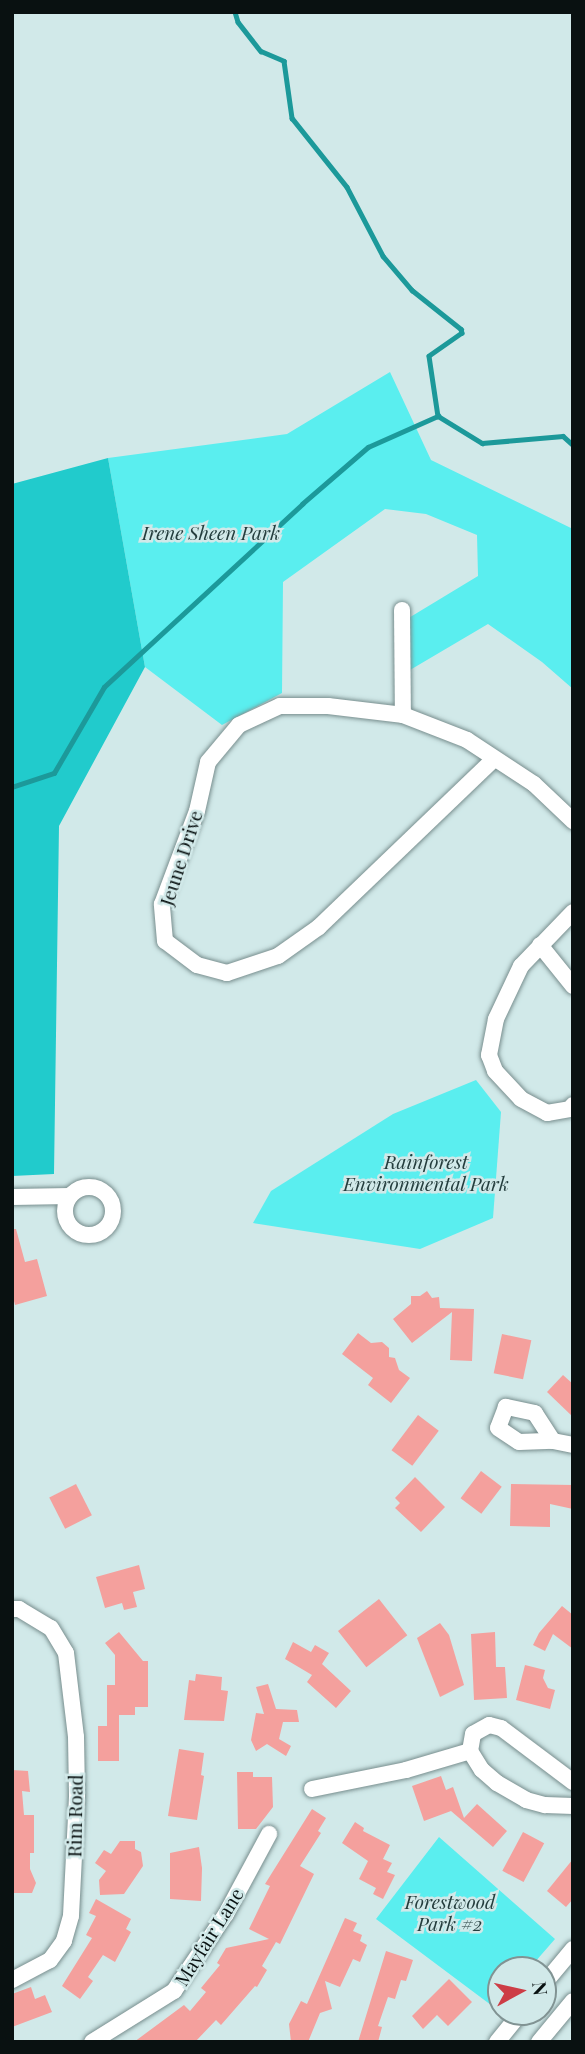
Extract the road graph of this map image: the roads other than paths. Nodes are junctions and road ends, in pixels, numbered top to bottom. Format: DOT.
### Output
graph roads {
  1 [pos="402,610"];
  2 [pos="403,715"];
  3 [pos="494,759"];
  4 [pos="573,821"];
  5 [pos="573,912"];
  6 [pos="540,944"];
  7 [pos="573,986"];
  8 [pos="573,1105"];
  9 [pos="70,1196"];
  10 [pos="12,1197"];
  11 [pos="553,1441"];
  12 [pos="573,1445"];
  13 [pos="12,1609"];
  14 [pos="470,1751"];
  15 [pos="573,1782"];
  16 [pos="312,1789"];
  17 [pos="573,1806"];
  18 [pos="269,1834"];
  19 [pos="573,1949"];
  20 [pos="557,1969"];
  21 [pos="12,1980"];
  22 [pos="573,2001"];
  23 [pos="510,2026"];
  24 [pos="92,2042"];
  25 [pos="497,2042"];
  26 [pos="539,2042"];
  1 -- 2 [label="street"];
  2 -- 3 [label="street, Jeune Drive"];
  2 -- 3 [label="street, Jeune Drive"];
  3 -- 4 [label="street, Jeune Drive"];
  5 -- 6 [label="street"];
  6 -- 7 [label="street"];
  6 -- 8 [label="street"];
  9 -- 10 [label="street"];
  11 -- 12 [label="street"];
  13 -- 21 [label="street, Rim Road"];
  14 -- 15 [label="street"];
  14 -- 16 [label="street"];
  14 -- 17 [label="street"];
  18 -- 24 [label="street, Mayfair Lane"];
  19 -- 20 [label="street"];
  22 -- 26 [label="street"];
  23 -- 25 [label="street"];
}
